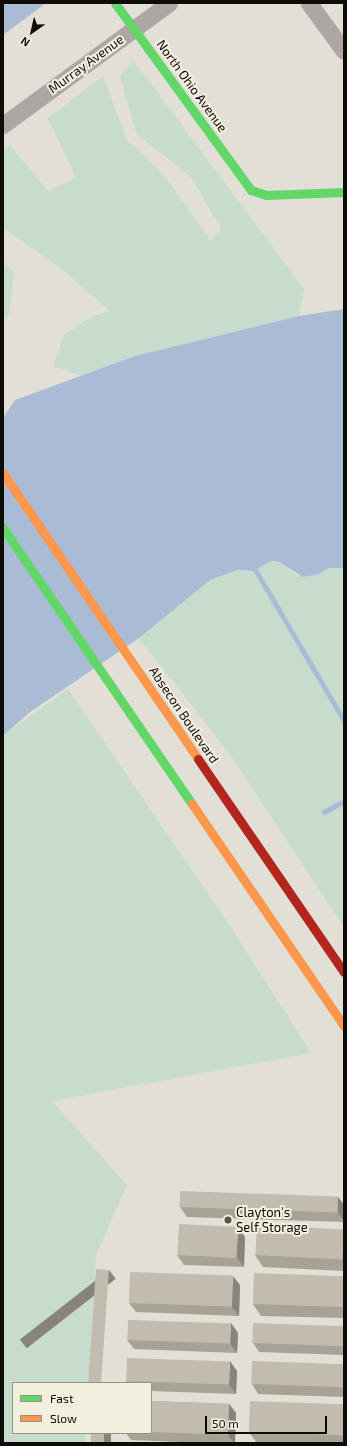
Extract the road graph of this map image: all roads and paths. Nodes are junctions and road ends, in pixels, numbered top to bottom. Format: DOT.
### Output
graph roads {
  1 [pos="115,3"];
  2 [pos="169,3"];
  3 [pos="309,3"];
  4 [pos="134,29"];
  5 [pos="344,51"];
  6 [pos="3,125"];
  7 [pos="344,192"];
  8 [pos="3,474"];
  9 [pos="3,528"];
  10 [pos="344,972"];
  11 [pos="344,1026"];
  1 -- 4 [label="main road, North Ohio Avenue"];
  2 -- 4 [label="street, Murray Avenue"];
  3 -- 5 [label="street"];
  4 -- 6 [label="street, Murray Avenue"];
  4 -- 7 [label="main road, North Ohio Avenue"];
  8 -- 10 [label="main road, Absecon Boulevard"];
  9 -- 11 [label="main road"];
}
